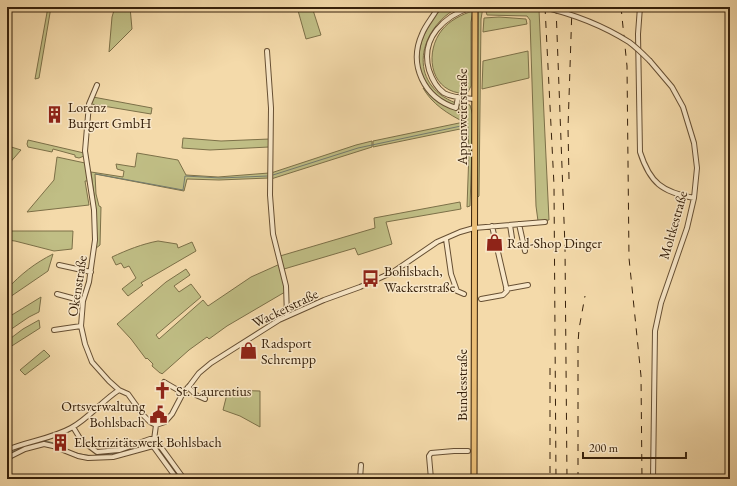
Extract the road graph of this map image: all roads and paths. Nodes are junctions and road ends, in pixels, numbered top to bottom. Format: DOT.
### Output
graph roads {
  1 [pos="438,7"];
  2 [pos="472,7"];
  3 [pos="475,7"];
  4 [pos="543,7"];
  5 [pos="640,7"];
  6 [pos="267,51"];
  7 [pos="96,84"];
  8 [pos="458,97"];
  9 [pos="474,99"];
  10 [pos="694,198"];
  11 [pos="545,222"];
  12 [pos="519,224"];
  13 [pos="510,225"];
  14 [pos="492,226"];
  15 [pos="474,228"];
  16 [pos="512,238"];
  17 [pos="446,239"];
  18 [pos="525,251"];
  19 [pos="59,265"];
  20 [pos="91,272"];
  21 [pos="528,284"];
  22 [pos="506,289"];
  23 [pos="474,291"];
  24 [pos="57,294"];
  25 [pos="464,294"];
  26 [pos="481,299"];
  27 [pos="83,301"];
  28 [pos="288,316"];
  29 [pos="81,326"];
  30 [pos="54,330"];
  31 [pos="164,382"];
  32 [pos="188,387"];
  33 [pos="120,390"];
  34 [pos="183,393"];
  35 [pos="205,399"];
  36 [pos="156,425"];
  37 [pos="73,427"];
  38 [pos="154,442"];
  39 [pos="7,450"];
  40 [pos="468,451"];
  41 [pos="7,458"];
  42 [pos="361,465"];
  43 [pos="177,479"];
  44 [pos="184,479"];
  45 [pos="360,479"];
  46 [pos="431,479"];
  47 [pos="474,479"];
  48 [pos="653,479"];
  1 -- 8 [label="street"];
  2 -- 8 [label="street"];
  3 -- 9 [label="main road, Appenweierstraße"];
  4 -- 10 [label="street, Moltkestraße, bridge"];
  5 -- 10 [label="street"];
  6 -- 28 [label="street"];
  7 -- 20 [label="street, Okenstraße"];
  8 -- 9 [label="street"];
  9 -- 15 [label="main road, Appenweierstraße"];
  10 -- 48 [label="street, Moltkestraße"];
  11 -- 12 [label="street, Wackerstraße"];
  12 -- 13 [label="street, Wackerstraße"];
  12 -- 18 [label="street"];
  13 -- 14 [label="street, Wackerstraße"];
  13 -- 16 [label="street"];
  14 -- 15 [label="street, Wackerstraße"];
  14 -- 22 [label="street"];
  15 -- 17 [label="street, Wackerstraße"];
  15 -- 23 [label="main road, Appenweierstraße"];
  17 -- 25 [label="street"];
  17 -- 28 [label="street, Wackerstraße"];
  19 -- 20 [label="street"];
  20 -- 27 [label="street, Okenstraße"];
  21 -- 22 [label="street"];
  22 -- 26 [label="street"];
  23 -- 47 [label="main road, Bundesstraße"];
  24 -- 27 [label="street"];
  27 -- 29 [label="street, Okenstraße"];
  28 -- 32 [label="street, Wackerstraße"];
  29 -- 30 [label="street"];
  29 -- 33 [label="street, Okenstraße"];
  31 -- 34 [label="street"];
  32 -- 34 [label="street, Wackerstraße"];
  32 -- 35 [label="street"];
  33 -- 36 [label="street, Okenstraße"];
  33 -- 37 [label="street"];
  34 -- 36 [label="street, Wackerstraße"];
  36 -- 38 [label="street"];
  37 -- 38 [label="street"];
  37 -- 39 [label="street"];
  38 -- 41 [label="street"];
  38 -- 43 [label="street"];
  38 -- 44 [label="street"];
  40 -- 46 [label="street"];
  42 -- 45 [label="street"];
}
